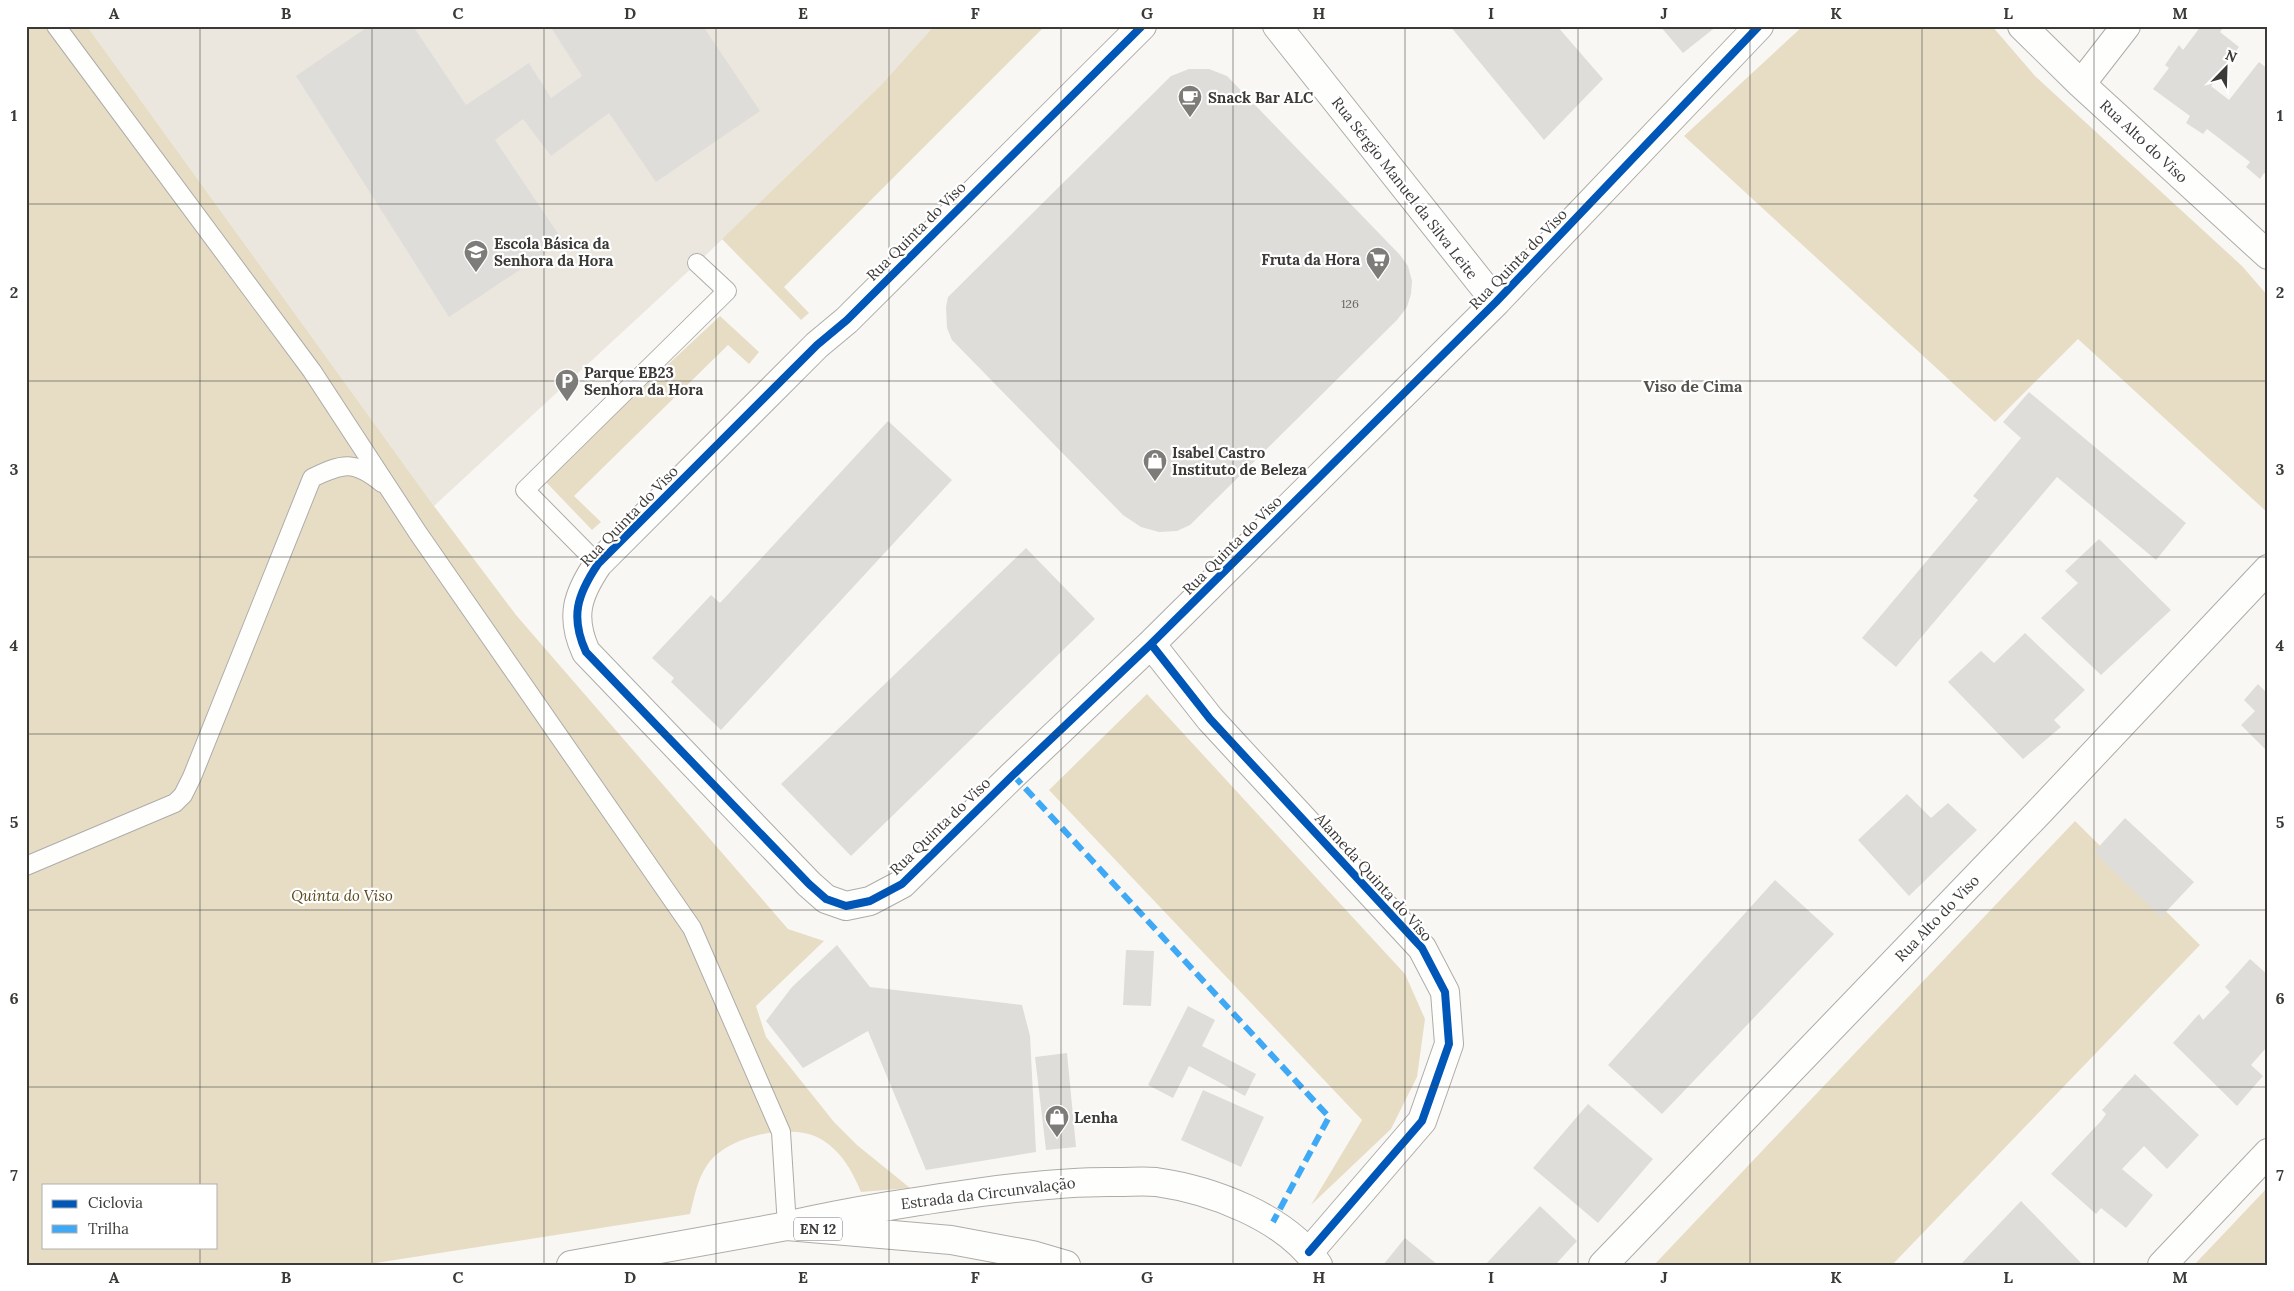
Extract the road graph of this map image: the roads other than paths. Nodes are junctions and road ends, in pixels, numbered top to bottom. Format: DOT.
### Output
graph roads {
  1 [pos="56,26"];
  2 [pos="1142,26"];
  3 [pos="1277,26"];
  4 [pos="1758,26"];
  5 [pos="2022,26"];
  6 [pos="2126,26"];
  7 [pos="2081,84"];
  8 [pos="2268,255"];
  9 [pos="697,263"];
  10 [pos="1496,302"];
  11 [pos="390,489"];
  12 [pos="598,564"];
  13 [pos="2268,569"];
  14 [pos="1151,644"];
  15 [pos="26,866"];
  16 [pos="2268,1153"];
  17 [pos="787,1226"];
  18 [pos="1314,1259"];
  19 [pos="571,1265"];
  20 [pos="1066,1265"];
  21 [pos="1603,1265"];
  22 [pos="2162,1265"];
  1 -- 11 [label="lane"];
  2 -- 12 [label="street, Rua Quinta do Viso"];
  3 -- 10 [label="street, Rua Sérgio Manuel da Silva Leite"];
  4 -- 10 [label="street, Rua Quinta do Viso"];
  5 -- 7 [label="street, Rua Alto do Viso"];
  6 -- 7 [label="street"];
  7 -- 8 [label="street, Rua Alto do Viso"];
  9 -- 12 [label="lane"];
  10 -- 14 [label="street, Rua Quinta do Viso"];
  11 -- 15 [label="lane"];
  11 -- 17 [label="lane"];
  12 -- 14 [label="street, Rua Quinta do Viso"];
  13 -- 21 [label="street, Rua Alto do Viso"];
  14 -- 18 [label="street, Alameda Quinta do Viso"];
  16 -- 22 [label="street"];
  17 -- 18 [label="street, Estrada da Circunvalação"];
  17 -- 19 [label="street, EN 12"];
  17 -- 20 [label="street, EN 12"];
}
